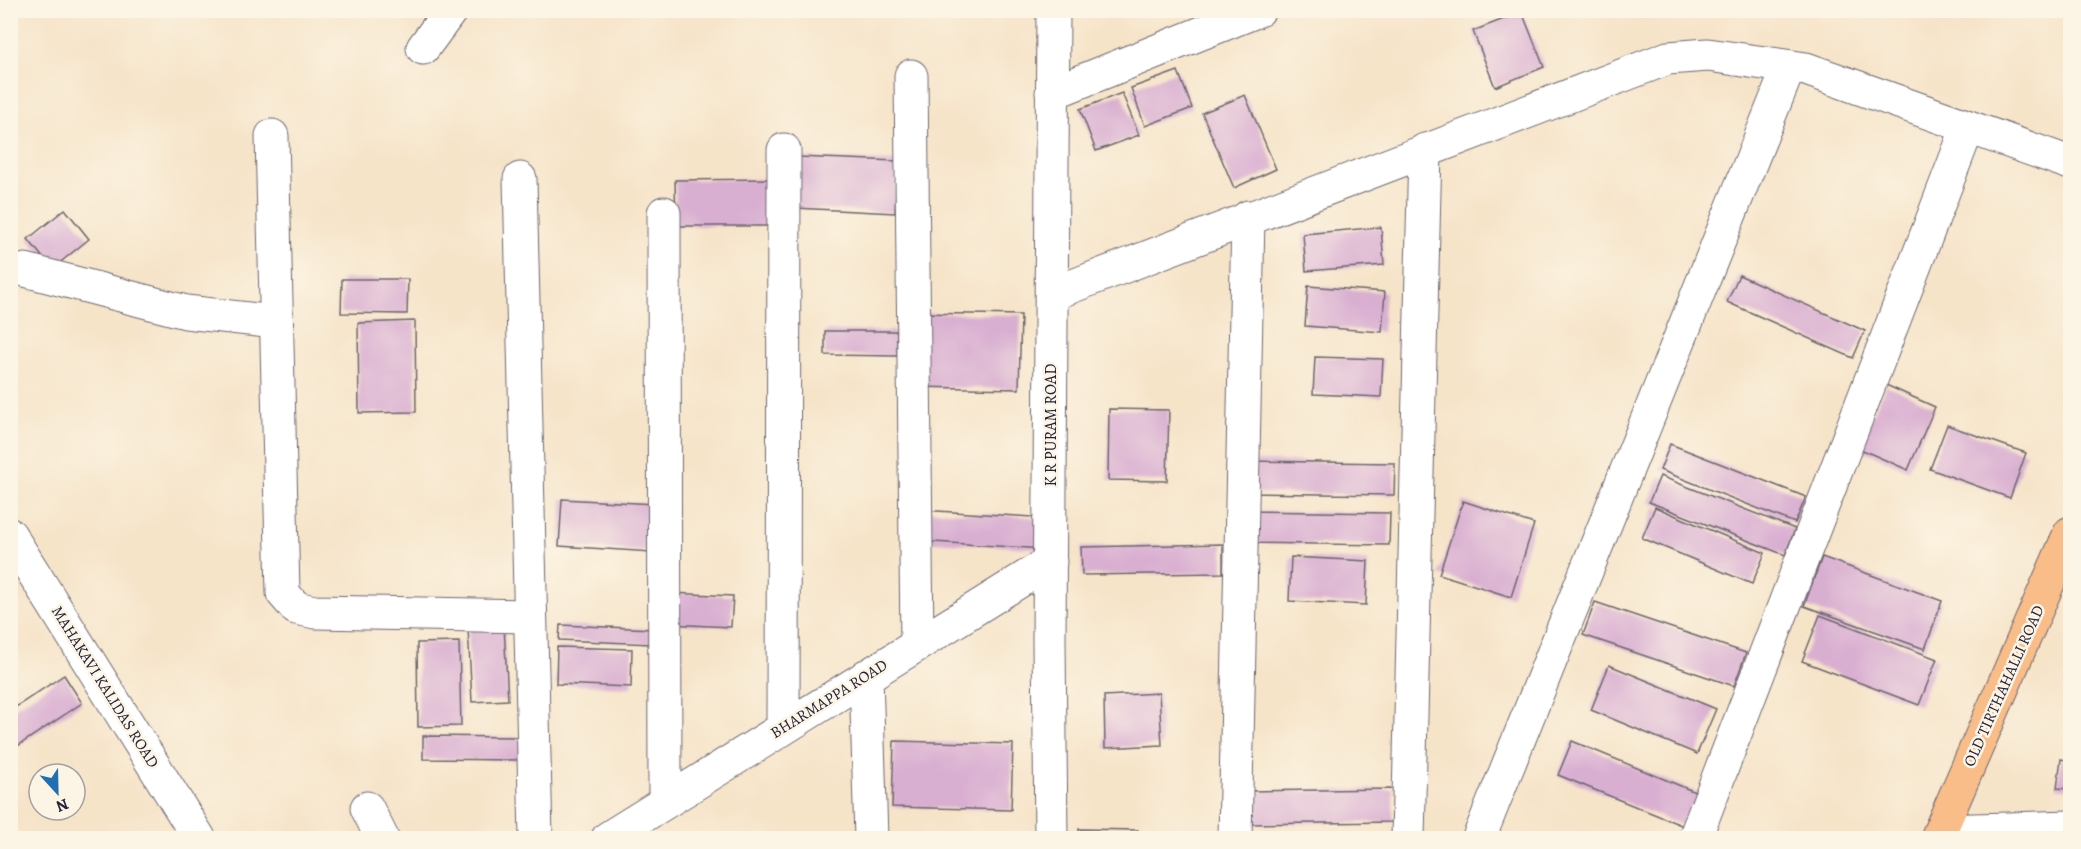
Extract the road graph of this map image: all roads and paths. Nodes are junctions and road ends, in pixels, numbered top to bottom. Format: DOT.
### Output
graph roads {
  1 [pos="451,10"];
  2 [pos="1053,10"];
  3 [pos="1260,10"];
  4 [pos="423,48"];
  5 [pos="1789,67"];
  6 [pos="911,76"];
  7 [pos="1053,93"];
  8 [pos="1968,127"];
  9 [pos="272,136"];
  10 [pos="784,150"];
  11 [pos="1425,150"];
  12 [pos="2070,163"];
  13 [pos="519,179"];
  14 [pos="664,213"];
  15 [pos="1248,217"];
  16 [pos="25,270"];
  17 [pos="1052,294"];
  18 [pos="276,322"];
  19 [pos="2070,533"];
  20 [pos="13,545"];
  21 [pos="1050,562"];
  22 [pos="530,616"];
  23 [pos="917,645"];
  24 [pos="866,676"];
  25 [pos="783,728"];
  26 [pos="665,802"];
  27 [pos="367,808"];
  28 [pos="2070,827"];
  29 [pos="1939,835"];
  30 [pos="199,838"];
  31 [pos="382,838"];
  32 [pos="536,838"];
  33 [pos="608,838"];
  34 [pos="871,838"];
  35 [pos="1051,838"];
  36 [pos="1234,838"];
  37 [pos="1408,838"];
  38 [pos="1479,838"];
  39 [pos="1695,838"];
  1 -- 4 [label="street"];
  2 -- 7 [label="street, K R PURAM ROAD"];
  3 -- 7 [label="street"];
  5 -- 8 [label="street"];
  5 -- 11 [label="street"];
  5 -- 38 [label="street"];
  6 -- 23 [label="street"];
  7 -- 17 [label="street, K R PURAM ROAD"];
  8 -- 12 [label="street"];
  8 -- 39 [label="street"];
  9 -- 18 [label="street"];
  10 -- 25 [label="street"];
  11 -- 15 [label="street"];
  11 -- 37 [label="street"];
  13 -- 22 [label="street"];
  14 -- 26 [label="street"];
  15 -- 17 [label="street"];
  15 -- 36 [label="street"];
  16 -- 18 [label="street"];
  17 -- 21 [label="street, K R PURAM ROAD"];
  18 -- 22 [label="street"];
  19 -- 29 [label="main road, OLD TIRTHAHALLI ROAD"];
  20 -- 30 [label="street, MAHAKAVI KALIDAS ROAD"];
  21 -- 23 [label="street, BHARMAPPA ROAD"];
  21 -- 35 [label="street, K R PURAM ROAD"];
  22 -- 32 [label="street"];
  23 -- 24 [label="street, BHARMAPPA ROAD"];
  24 -- 25 [label="street, BHARMAPPA ROAD"];
  24 -- 34 [label="street"];
  25 -- 26 [label="street, BHARMAPPA ROAD"];
  26 -- 33 [label="street, BHARMAPPA ROAD"];
  27 -- 31 [label="street"];
  28 -- 29 [label="street"];
}
